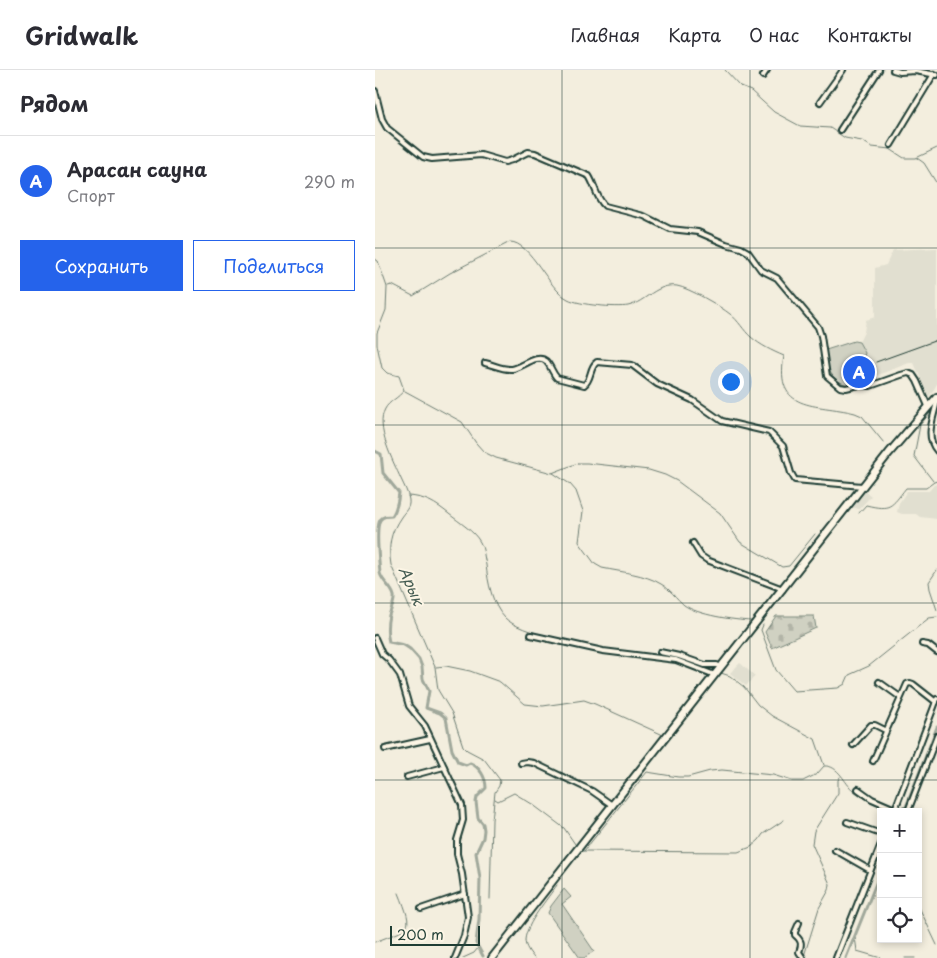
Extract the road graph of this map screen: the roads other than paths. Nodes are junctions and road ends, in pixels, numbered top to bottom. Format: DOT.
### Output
graph roads {
  1 [pos="767,70"];
  2 [pos="843,70"];
  3 [pos="879,70"];
  4 [pos="893,70"];
  5 [pos="935,74"];
  6 [pos="763,76"];
  7 [pos="375,91"];
  8 [pos="820,102"];
  9 [pos="840,130"];
  10 [pos="891,145"];
  11 [pos="485,363"];
  12 [pos="937,397"];
  13 [pos="937,401"];
  14 [pos="928,406"];
  15 [pos="937,451"];
  16 [pos="864,486"];
  17 [pos="693,543"];
  18 [pos="783,589"];
  19 [pos="531,635"];
  20 [pos="375,638"];
  21 [pos="922,644"];
  22 [pos="660,652"];
  23 [pos="937,652"];
  24 [pos="721,667"];
  25 [pos="715,675"];
  26 [pos="879,682"];
  27 [pos="900,697"];
  28 [pos="936,700"];
  29 [pos="885,730"];
  30 [pos="937,736"];
  31 [pos="430,739"];
  32 [pos="853,745"];
  33 [pos="385,749"];
  34 [pos="873,761"];
  35 [pos="521,764"];
  36 [pos="444,767"];
  37 [pos="407,777"];
  38 [pos="858,789"];
  39 [pos="612,805"];
  40 [pos="890,808"];
  41 [pos="897,808"];
  42 [pos="909,808"];
  43 [pos="847,822"];
  44 [pos="877,833"];
  45 [pos="835,850"];
  46 [pos="877,853"];
  47 [pos="870,870"];
  48 [pos="465,894"];
  49 [pos="421,910"];
  50 [pos="799,923"];
  51 [pos="455,958"];
  52 [pos="492,958"];
  53 [pos="803,958"];
  54 [pos="836,958"];
  1 -- 6 [label="street"];
  2 -- 8 [label="street"];
  3 -- 9 [label="street"];
  4 -- 5 [label="street"];
  5 -- 10 [label="street"];
  7 -- 14 [label="street"];
  11 -- 16 [label="street"];
  12 -- 14 [label="highway"];
  13 -- 15 [label="street"];
  14 -- 16 [label="highway"];
  16 -- 18 [label="highway"];
  17 -- 18 [label="street"];
  18 -- 24 [label="highway"];
  19 -- 25 [label="street"];
  20 -- 31 [label="street"];
  21 -- 23 [label="street"];
  22 -- 24 [label="street"];
  24 -- 25 [label="highway"];
  25 -- 39 [label="highway"];
  26 -- 27 [label="street"];
  27 -- 28 [label="street"];
  27 -- 29 [label="street"];
  28 -- 41 [label="street"];
  29 -- 32 [label="street"];
  29 -- 34 [label="street"];
  30 -- 42 [label="street"];
  31 -- 33 [label="street"];
  31 -- 36 [label="street"];
  35 -- 39 [label="street"];
  36 -- 37 [label="street"];
  36 -- 48 [label="street"];
  38 -- 40 [label="street"];
  39 -- 52 [label="highway"];
  43 -- 44 [label="street"];
  45 -- 47 [label="street"];
  46 -- 47 [label="street"];
  47 -- 54 [label="street"];
  48 -- 49 [label="street"];
  48 -- 51 [label="street"];
  50 -- 53 [label="street"];
}
